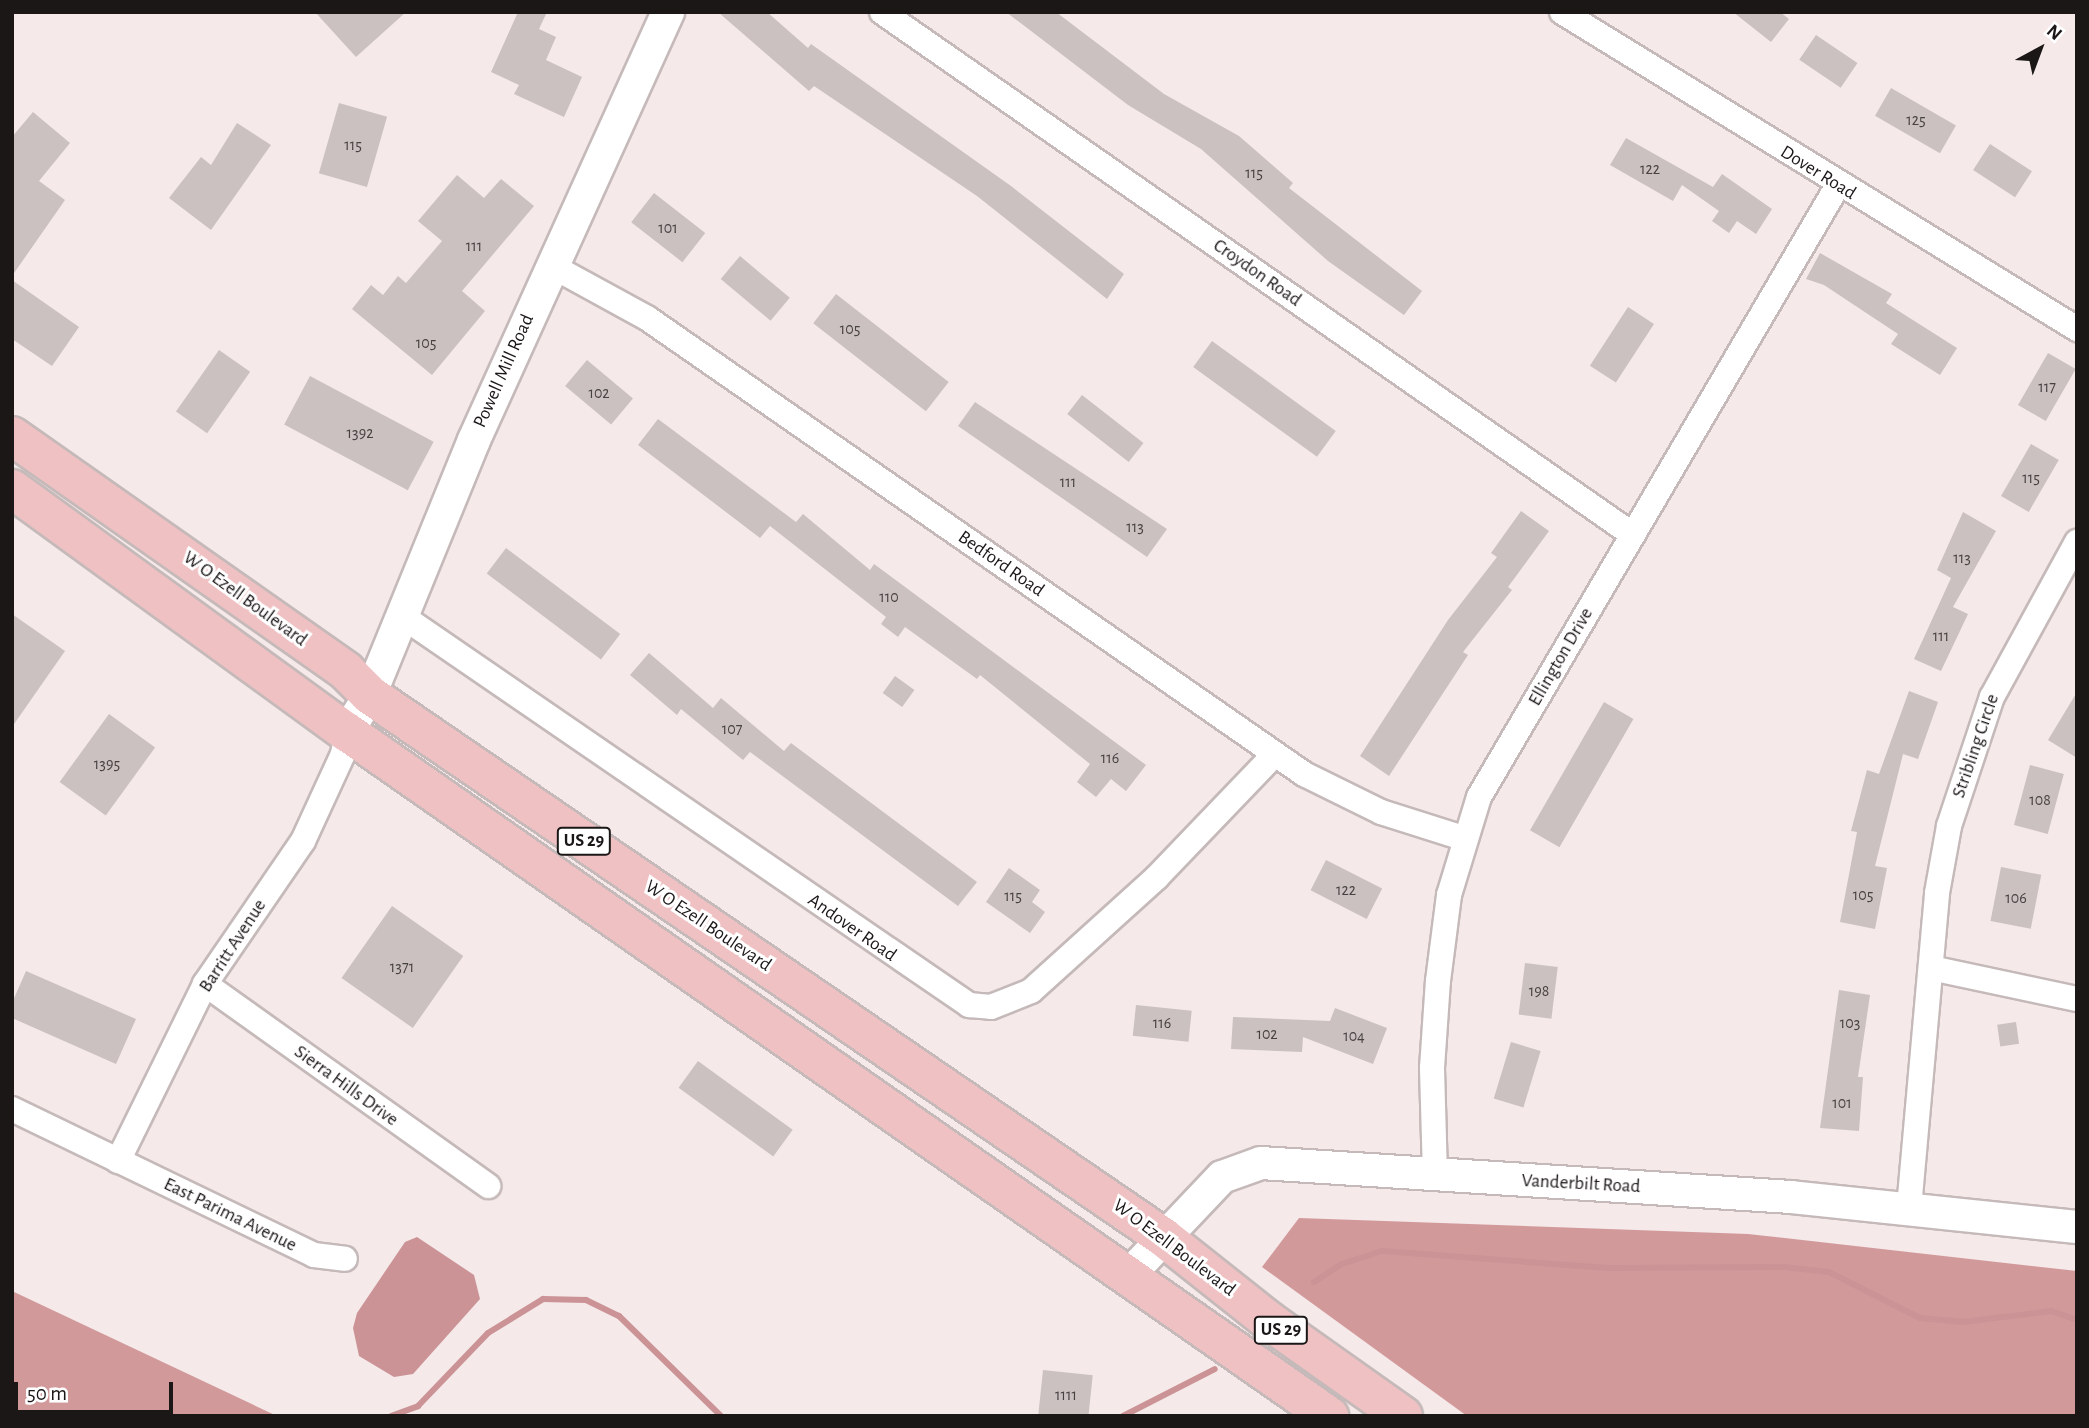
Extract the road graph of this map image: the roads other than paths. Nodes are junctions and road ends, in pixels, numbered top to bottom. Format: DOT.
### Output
graph roads {
  1 [pos="668,12"];
  2 [pos="881,12"];
  3 [pos="1562,12"];
  4 [pos="1838,185"];
  5 [pos="552,265"];
  6 [pos="2077,329"];
  7 [pos="18,455"];
  8 [pos="12,489"];
  9 [pos="1633,535"];
  10 [pos="2077,542"];
  11 [pos="402,615"];
  12 [pos="370,695"];
  13 [pos="347,732"];
  14 [pos="1275,754"];
  15 [pos="1463,838"];
  16 [pos="1931,968"];
  17 [pos="205,984"];
  18 [pos="2077,999"];
  19 [pos="12,1109"];
  20 [pos="118,1161"];
  21 [pos="1435,1176"];
  22 [pos="488,1186"];
  23 [pos="1909,1208"];
  24 [pos="2077,1227"];
  25 [pos="1163,1237"];
  26 [pos="345,1259"];
  27 [pos="1129,1275"];
  28 [pos="1329,1416"];
  29 [pos="1403,1416"];
  1 -- 5 [label="street, Powell Mill Road"];
  2 -- 9 [label="street, Croydon Road"];
  3 -- 4 [label="street, Dover Road"];
  4 -- 6 [label="street, Dover Road"];
  4 -- 9 [label="street, Ellington Drive"];
  5 -- 11 [label="street, Powell Mill Road"];
  5 -- 14 [label="street, Bedford Road"];
  7 -- 12 [label="main road, W O Ezell Boulevard / US 29"];
  8 -- 13 [label="main road, US 29"];
  9 -- 15 [label="street, Ellington Drive"];
  10 -- 16 [label="street, Stribling Circle"];
  11 -- 12 [label="street, Powell Mill Road"];
  11 -- 14 [label="street, Andover Road"];
  12 -- 13 [label="street, Powell Mill Road"];
  12 -- 25 [label="main road, W O Ezell Boulevard / US 29"];
  13 -- 17 [label="street, Barritt Avenue"];
  13 -- 27 [label="main road, US 29"];
  14 -- 15 [label="street, Bedford Road"];
  15 -- 21 [label="street, Ellington Drive"];
  16 -- 18 [label="street"];
  16 -- 23 [label="street, Stribling Circle"];
  17 -- 20 [label="street, Barritt Avenue"];
  17 -- 22 [label="street, Sierra Hills Drive"];
  19 -- 20 [label="street, East Parima Avenue"];
  20 -- 26 [label="street, East Parima Avenue"];
  21 -- 23 [label="street, Vanderbilt Road"];
  21 -- 25 [label="street, Vanderbilt Road"];
  23 -- 24 [label="street, Vanderbilt Road"];
  25 -- 27 [label="street, Vanderbilt Road"];
  25 -- 29 [label="main road, W O Ezell Boulevard / US 29"];
  27 -- 28 [label="main road, US 29"];
}
